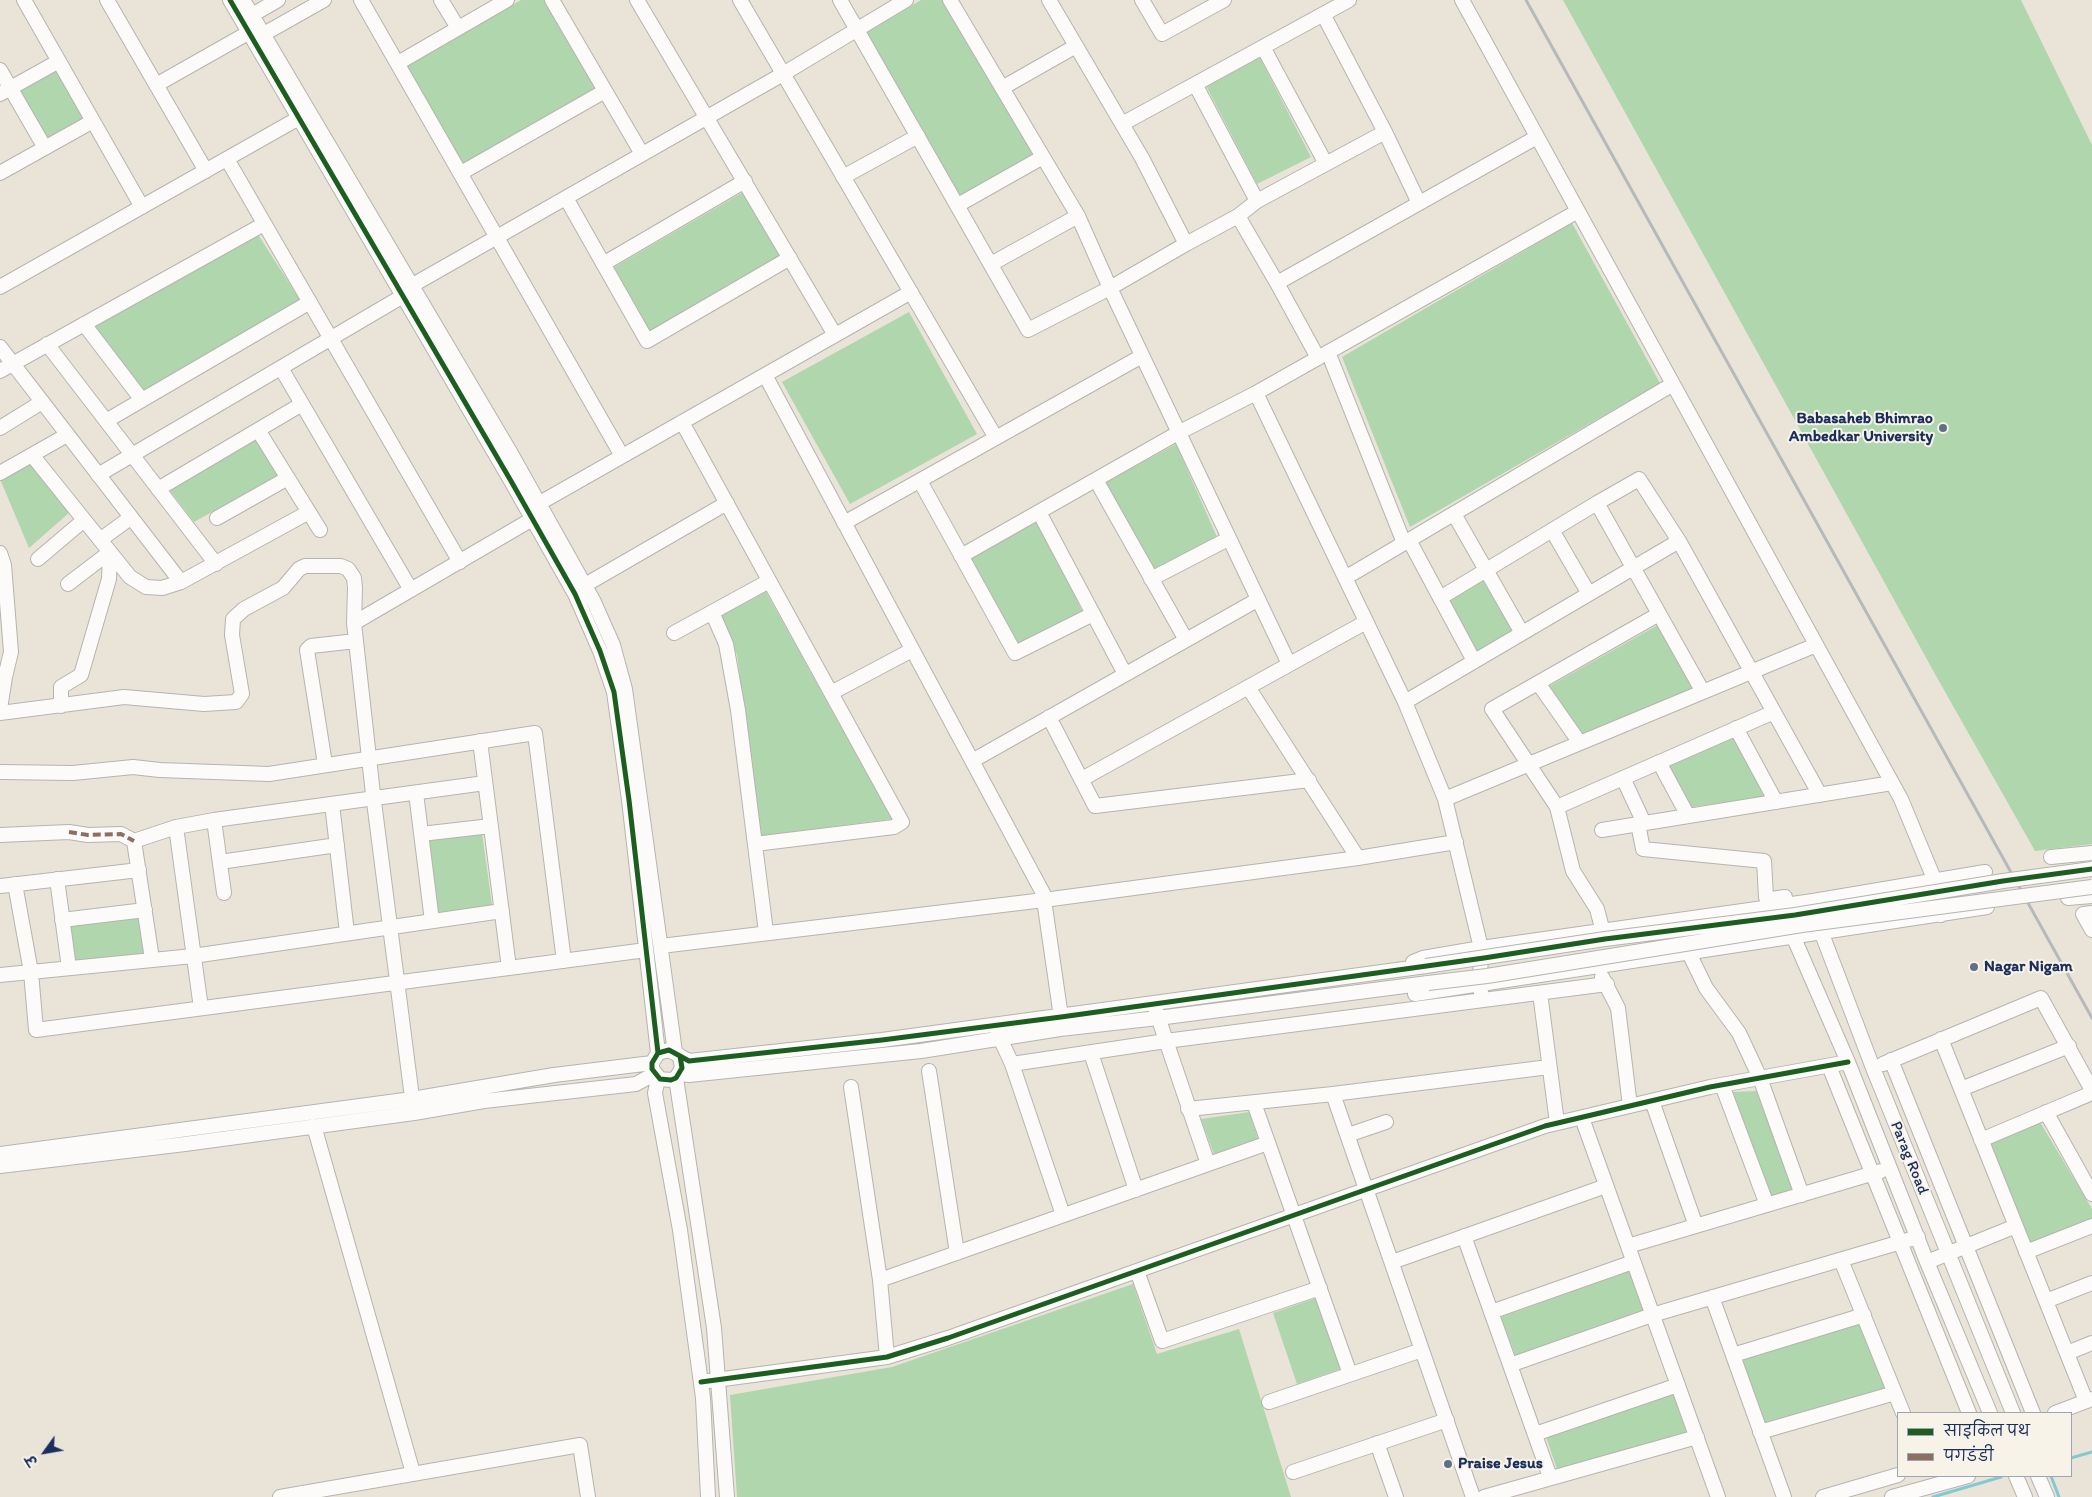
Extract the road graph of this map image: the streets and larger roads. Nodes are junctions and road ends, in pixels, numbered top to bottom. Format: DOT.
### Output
graph roads {
  1 [pos="24,0"];
  2 [pos="107,0"];
  3 [pos="230,0"];
  4 [pos="278,0"];
  5 [pos="324,0"];
  6 [pos="361,0"];
  7 [pos="442,0"];
  8 [pos="507,0"];
  9 [pos="552,0"];
  10 [pos="637,0"];
  11 [pos="740,0"];
  12 [pos="840,0"];
  13 [pos="906,0"];
  14 [pos="950,0"];
  15 [pos="1049,0"];
  16 [pos="1142,0"];
  17 [pos="1349,0"];
  18 [pos="1462,0"];
  19 [pos="1218,2"];
  20 [pos="1323,14"];
  21 [pos="251,19"];
  22 [pos="458,28"];
  23 [pos="857,29"];
  24 [pos="1076,46"];
  25 [pos="1263,47"];
  26 [pos="59,61"];
  27 [pos="398,63"];
  28 [pos="0,70"];
  29 [pos="783,74"];
  30 [pos="1195,84"];
  31 [pos="156,85"];
  32 [pos="1002,88"];
  33 [pos="5,91"];
  34 [pos="605,91"];
  35 [pos="304,115"];
  36 [pos="706,117"];
  37 [pos="93,121"];
  38 [pos="1122,124"];
  39 [pos="1385,132"];
  40 [pos="918,136"];
  41 [pos="1537,137"];
  42 [pos="45,148"];
  43 [pos="642,154"];
  44 [pos="1043,157"];
  45 [pos="227,159"];
  46 [pos="1326,164"];
  47 [pos="206,171"];
  48 [pos="0,173"];
  49 [pos="461,173"];
  50 [pos="843,177"];
  51 [pos="745,181"];
  52 [pos="566,198"];
  53 [pos="1257,201"];
  54 [pos="1419,203"];
  55 [pos="958,205"];
  56 [pos="142,207"];
  57 [pos="1578,211"];
  58 [pos="1078,216"];
  59 [pos="1238,216"];
  60 [pos="264,224"];
  61 [pos="498,236"];
  62 [pos="1186,244"];
  63 [pos="790,258"];
  64 [pos="603,264"];
  65 [pos="991,264"];
  66 [pos="1277,283"];
  67 [pos="0,287"];
  68 [pos="1110,288"];
  69 [pos="407,291"];
  70 [pos="911,292"];
  71 [pos="310,302"];
  72 [pos="84,324"];
  73 [pos="835,335"];
  74 [pos="331,339"];
  75 [pos="48,344"];
  76 [pos="0,347"];
  77 [pos="1323,355"];
  78 [pos="1142,356"];
  79 [pos="6,367"];
  80 [pos="281,368"];
  81 [pos="765,375"];
  82 [pos="1673,384"];
  83 [pos="1256,393"];
  84 [pos="142,400"];
  85 [pos="42,402"];
  86 [pos="302,404"];
  87 [pos="106,421"];
  88 [pos="682,422"];
  89 [pos="0,428"];
  90 [pos="258,430"];
  91 [pos="1178,433"];
  92 [pos="67,435"];
  93 [pos="996,438"];
  94 [pos="32,455"];
  95 [pos="132,455"];
  96 [pos="622,456"];
  97 [pos="0,473"];
  98 [pos="98,475"];
  99 [pos="288,478"];
  100 [pos="1096,480"];
  101 [pos="920,481"];
  102 [pos="158,488"];
  103 [pos="1597,503"];
  104 [pos="727,504"];
  105 [pos="536,511"];
  106 [pos="310,512"];
  107 [pos="1039,512"];
  108 [pos="1454,514"];
  109 [pos="130,518"];
  110 [pos="217,518"];
  111 [pos="84,520"];
  112 [pos="844,523"];
  113 [pos="320,530"];
  114 [pos="1552,530"];
  115 [pos="1228,539"];
  116 [pos="100,540"];
  117 [pos="1679,541"];
  118 [pos="1407,542"];
  119 [pos="110,552"];
  120 [pos="0,553"];
  121 [pos="961,556"];
  122 [pos="38,559"];
  123 [pos="460,562"];
  124 [pos="216,564"];
  125 [pos="1633,568"];
  126 [pos="1486,570"];
  127 [pos="1345,578"];
  128 [pos="1152,579"];
  129 [pos="769,581"];
  130 [pos="181,582"];
  131 [pos="68,584"];
  132 [pos="585,585"];
  133 [pos="411,590"];
  134 [pos="1589,594"];
  135 [pos="1440,598"];
  136 [pos="1257,600"];
  137 [pos="712,612"];
  138 [pos="1093,614"];
  139 [pos="1659,614"];
  140 [pos="1366,622"];
  141 [pos="354,623"];
  142 [pos="599,632"];
  143 [pos="674,633"];
  144 [pos="1522,633"];
  145 [pos="1186,640"];
  146 [pos="356,641"];
  147 [pos="1816,645"];
  148 [pos="912,650"];
  149 [pos="1474,662"];
  150 [pos="1289,664"];
  151 [pos="1752,672"];
  152 [pos="1125,674"];
  153 [pos="1538,683"];
  154 [pos="1248,687"];
  155 [pos="1703,692"];
  156 [pos="831,693"];
  157 [pos="1405,702"];
  158 [pos="61,706"];
  159 [pos="0,708"];
  160 [pos="1774,712"];
  161 [pos="0,713"];
  162 [pos="1049,717"];
  163 [pos="1736,728"];
  164 [pos="480,741"];
  165 [pos="1580,743"];
  166 [pos="369,757"];
  167 [pos="972,761"];
  168 [pos="1659,762"];
  169 [pos="325,764"];
  170 [pos="1528,765"];
  171 [pos="0,772"];
  172 [pos="1623,778"];
  173 [pos="1082,779"];
  174 [pos="1309,780"];
  175 [pos="1892,783"];
  176 [pos="485,784"];
  177 [pos="416,793"];
  178 [pos="1820,795"];
  179 [pos="373,799"];
  180 [pos="1445,799"];
  181 [pos="1776,802"];
  182 [pos="332,804"];
  183 [pos="1557,807"];
  184 [pos="1688,816"];
  185 [pos="214,820"];
  186 [pos="1641,824"];
  187 [pos="491,826"];
  188 [pos="176,827"];
  189 [pos="1602,830"];
  190 [pos="421,834"];
  191 [pos="0,835"];
  192 [pos="134,841"];
  193 [pos="1456,842"];
  194 [pos="755,844"];
  195 [pos="336,845"];
  196 [pos="2092,853"];
  197 [pos="2051,857"];
  198 [pos="1358,858"];
  199 [pos="220,862"];
  200 [pos="2092,869"];
  201 [pos="138,870"];
  202 [pos="1985,872"];
  203 [pos="57,878"];
  204 [pos="1933,878"];
  205 [pos="15,884"];
  206 [pos="0,886"];
  207 [pos="2092,888"];
  208 [pos="224,893"];
  209 [pos="2092,896"];
  210 [pos="2068,898"];
  211 [pos="1044,900"];
  212 [pos="1813,901"];
  213 [pos="1783,905"];
  214 [pos="1997,905"];
  215 [pos="145,910"];
  216 [pos="502,910"];
  217 [pos="2092,913"];
  218 [pos="1941,915"];
  219 [pos="62,920"];
  220 [pos="432,921"];
  221 [pos="390,927"];
  222 [pos="2092,930"];
  223 [pos="766,932"];
  224 [pos="1603,932"];
  225 [pos="347,933"];
  226 [pos="1820,933"];
  227 [pos="1793,937"];
  228 [pos="661,946"];
  229 [pos="1481,948"];
  230 [pos="646,950"];
  231 [pos="1689,953"];
  232 [pos="194,956"];
  233 [pos="152,959"];
  234 [pos="564,961"];
  235 [pos="1596,967"];
  236 [pos="69,968"];
  237 [pos="509,968"];
  238 [pos="1394,970"];
  239 [pos="31,972"];
  240 [pos="0,975"];
  241 [pos="398,983"];
  242 [pos="1480,984"];
  243 [pos="1607,984"];
  244 [pos="1386,989"];
  245 [pos="1540,993"];
  246 [pos="1482,1000"];
  247 [pos="1154,1004"];
  248 [pos="201,1008"];
  249 [pos="1061,1016"];
  250 [pos="1158,1018"];
  251 [pos="998,1032"];
  252 [pos="1940,1038"];
  253 [pos="1166,1041"];
  254 [pos="2069,1046"];
  255 [pos="1091,1053"];
  256 [pos="677,1054"];
  257 [pos="1848,1062"];
  258 [pos="1012,1064"];
  259 [pos="1881,1064"];
  260 [pos="1830,1066"];
  261 [pos="655,1067"];
  262 [pos="1549,1067"];
  263 [pos="929,1071"];
  264 [pos="678,1076"];
  265 [pos="1760,1078"];
  266 [pos="1722,1085"];
  267 [pos="851,1087"];
  268 [pos="1961,1089"];
  269 [pos="2092,1091"];
  270 [pos="1333,1094"];
  271 [pos="1652,1101"];
  272 [pos="1254,1103"];
  273 [pos="413,1106"];
  274 [pos="1630,1106"];
  275 [pos="1188,1110"];
  276 [pos="2046,1112"];
  277 [pos="1582,1118"];
  278 [pos="1905,1121"];
  279 [pos="1386,1122"];
  280 [pos="1558,1123"];
  281 [pos="314,1126"];
  282 [pos="1348,1135"];
  283 [pos="1981,1140"];
  284 [pos="1268,1143"];
  285 [pos="0,1154"];
  286 [pos="1921,1161"];
  287 [pos="1208,1164"];
  288 [pos="0,1166"];
  289 [pos="1891,1168"];
  290 [pos="1873,1174"];
  291 [pos="1606,1186"];
  292 [pos="1136,1190"];
  293 [pos="1366,1190"];
  294 [pos="2092,1194"];
  295 [pos="1802,1195"];
  296 [pos="1766,1205"];
  297 [pos="1063,1216"];
  298 [pos="1294,1216"];
  299 [pos="1696,1226"];
  300 [pos="2016,1226"];
  301 [pos="2092,1226"];
  302 [pos="1464,1236"];
  303 [pos="1918,1236"];
  304 [pos="1901,1243"];
  305 [pos="1628,1246"];
  306 [pos="1957,1251"];
  307 [pos="2026,1252"];
  308 [pos="956,1253"];
  309 [pos="1841,1260"];
  310 [pos="1392,1262"];
  311 [pos="1633,1262"];
  312 [pos="1928,1262"];
  313 [pos="1138,1271"];
  314 [pos="880,1280"];
  315 [pos="2092,1283"];
  316 [pos="1971,1286"];
  317 [pos="1320,1288"];
  318 [pos="1712,1297"];
  319 [pos="2046,1301"];
  320 [pos="1491,1312"];
  321 [pos="1652,1315"];
  322 [pos="1864,1315"];
  323 [pos="2092,1343"];
  324 [pos="1422,1350"];
  325 [pos="2067,1353"];
  326 [pos="1998,1354"];
  327 [pos="1733,1355"];
  328 [pos="887,1357"];
  329 [pos="1510,1365"];
  330 [pos="1350,1374"];
  331 [pos="719,1381"];
  332 [pos="701,1382"];
  333 [pos="1678,1385"];
  334 [pos="1895,1393"];
  335 [pos="2089,1400"];
  336 [pos="1269,1402"];
  337 [pos="1904,1412"];
  338 [pos="1970,1412"];
  339 [pos="1990,1412"];
  340 [pos="2013,1412"];
  341 [pos="2033,1412"];
  342 [pos="2059,1412"];
  343 [pos="1446,1420"];
  344 [pos="1760,1432"];
  345 [pos="1535,1434"];
  346 [pos="1697,1437"];
  347 [pos="1377,1443"];
  348 [pos="1293,1472"];
  349 [pos="413,1473"];
  350 [pos="1897,1475"];
  351 [pos="1550,1477"];
  352 [pos="1964,1477"];
  353 [pos="2018,1477"];
  354 [pos="2038,1477"];
  355 [pos="280,1497"];
  356 [pos="588,1497"];
  357 [pos="708,1497"];
  358 [pos="727,1497"];
  359 [pos="1396,1497"];
  360 [pos="1473,1497"];
  361 [pos="1484,1497"];
  362 [pos="1718,1497"];
  363 [pos="1784,1497"];
  364 [pos="1823,1497"];
  365 [pos="1892,1497"];
  366 [pos="2025,1497"];
  367 [pos="2047,1497"];
  1 -- 26 [label="street"];
  2 -- 31 [label="street"];
  3 -- 21 [label="street"];
  4 -- 21 [label="street"];
  5 -- 21 [label="street"];
  6 -- 27 [label="street"];
  7 -- 22 [label="street"];
  8 -- 22 [label="street"];
  9 -- 34 [label="street"];
  10 -- 36 [label="street"];
  11 -- 29 [label="street"];
  12 -- 23 [label="street"];
  13 -- 23 [label="street"];
  14 -- 32 [label="street"];
  15 -- 24 [label="street"];
  16 -- 19 [label="street"];
  17 -- 20 [label="street"];
  18 -- 41 [label="street"];
  20 -- 25 [label="street"];
  20 -- 39 [label="street"];
  21 -- 31 [label="street"];
  21 -- 35 [label="street"];
  22 -- 27 [label="street"];
  23 -- 29 [label="street"];
  23 -- 40 [label="street"];
  24 -- 32 [label="street"];
  24 -- 38 [label="street"];
  25 -- 30 [label="street"];
  25 -- 46 [label="street"];
  26 -- 33 [label="street"];
  26 -- 37 [label="street"];
  27 -- 49 [label="street"];
  28 -- 33 [label="street"];
  29 -- 36 [label="street"];
  29 -- 50 [label="street"];
  30 -- 38 [label="street"];
  30 -- 53 [label="street"];
  31 -- 47 [label="street"];
  32 -- 44 [label="street"];
  33 -- 42 [label="street"];
  34 -- 43 [label="street"];
  34 -- 49 [label="street"];
  35 -- 45 [label="street"];
  35 -- 69 [label="street"];
  36 -- 43 [label="street"];
  36 -- 51 [label="street"];
  37 -- 42 [label="street"];
  37 -- 56 [label="street"];
  38 -- 62 [label="street"];
  39 -- 46 [label="street"];
  39 -- 54 [label="street"];
  40 -- 50 [label="street"];
  40 -- 55 [label="street"];
  41 -- 54 [label="street"];
  41 -- 57 [label="street"];
  42 -- 48 [label="street"];
  43 -- 52 [label="street"];
  44 -- 55 [label="street"];
  44 -- 58 [label="street"];
  45 -- 47 [label="street"];
  45 -- 60 [label="street"];
  46 -- 53 [label="street"];
  47 -- 56 [label="street"];
  49 -- 61 [label="street"];
  50 -- 70 [label="street"];
  51 -- 63 [label="street"];
  51 -- 64 [label="street"];
  52 -- 61 [label="street"];
  52 -- 64 [label="street"];
  53 -- 59 [label="street"];
  54 -- 66 [label="street"];
  55 -- 65 [label="street"];
  56 -- 67 [label="street"];
  57 -- 77 [label="street"];
  57 -- 82 [label="street"];
  58 -- 65 [label="street"];
  58 -- 68 [label="street"];
  59 -- 62 [label="street"];
  59 -- 66 [label="street"];
  60 -- 71 [label="street"];
  60 -- 72 [label="street"];
  61 -- 69 [label="street"];
  61 -- 96 [label="street"];
  62 -- 68 [label="street"];
  63 -- 64 [label="street"];
  63 -- 73 [label="street"];
  65 -- 68 [label="street"];
  66 -- 77 [label="street"];
  68 -- 78 [label="street"];
  69 -- 74 [label="street"];
  69 -- 105 [label="street"];
  70 -- 73 [label="street"];
  70 -- 93 [label="street"];
  71 -- 74 [label="street"];
  71 -- 84 [label="street"];
  72 -- 75 [label="street"];
  72 -- 84 [label="street"];
  73 -- 81 [label="street"];
  74 -- 80 [label="street"];
  74 -- 123 [label="street"];
  75 -- 79 [label="street"];
  75 -- 87 [label="street"];
  76 -- 79 [label="street"];
  77 -- 83 [label="street"];
  77 -- 118 [label="street"];
  78 -- 91 [label="street"];
  78 -- 93 [label="street"];
  79 -- 85 [label="street"];
  80 -- 86 [label="street"];
  80 -- 95 [label="street"];
  81 -- 88 [label="street"];
  81 -- 112 [label="street"];
  82 -- 108 [label="street"];
  82 -- 147 [label="street"];
  83 -- 91 [label="street"];
  83 -- 127 [label="street"];
  84 -- 87 [label="street"];
  85 -- 89 [label="street"];
  85 -- 92 [label="street"];
  86 -- 90 [label="street"];
  86 -- 133 [label="street"];
  87 -- 95 [label="street"];
  88 -- 96 [label="street"];
  88 -- 104 [label="street"];
  90 -- 99 [label="street"];
  90 -- 102 [label="street"];
  91 -- 100 [label="street"];
  91 -- 115 [label="street"];
  92 -- 94 [label="street"];
  92 -- 98 [label="street"];
  93 -- 101 [label="street"];
  94 -- 97 [label="street"];
  94 -- 111 [label="street"];
  95 -- 98 [label="street"];
  95 -- 102 [label="street"];
  96 -- 105 [label="street"];
  98 -- 109 [label="street"];
  99 -- 106 [label="street"];
  99 -- 110 [label="street"];
  100 -- 107 [label="street"];
  100 -- 128 [label="street"];
  101 -- 112 [label="street"];
  101 -- 121 [label="street"];
  102 -- 124 [label="street"];
  103 -- 114 [label="street"];
  103 -- 117 [label="street"];
  103 -- 125 [label="street"];
  104 -- 129 [label="street"];
  104 -- 132 [label="street"];
  105 -- 123 [label="street"];
  105 -- 132 [label="street"];
  105 -- 142 [label="street"];
  106 -- 113 [label="street"];
  106 -- 124 [label="street"];
  107 -- 121 [label="street"];
  107 -- 138 [label="street"];
  108 -- 118 [label="street"];
  108 -- 126 [label="street"];
  109 -- 116 [label="street"];
  109 -- 130 [label="street"];
  111 -- 116 [label="street"];
  111 -- 122 [label="street"];
  112 -- 148 [label="street"];
  114 -- 126 [label="street"];
  114 -- 134 [label="street"];
  115 -- 128 [label="street"];
  115 -- 136 [label="street"];
  116 -- 119 [label="street"];
  117 -- 125 [label="street"];
  117 -- 151 [label="street"];
  118 -- 127 [label="street"];
  118 -- 135 [label="street"];
  119 -- 130 [label="street"];
  119 -- 131 [label="street"];
  119 -- 158 [label="street"];
  120 -- 159 [label="street"];
  121 -- 138 [label="street"];
  123 -- 133 [label="street"];
  124 -- 130 [label="street"];
  125 -- 134 [label="street"];
  125 -- 139 [label="street"];
  126 -- 135 [label="street"];
  126 -- 144 [label="street"];
  127 -- 140 [label="street"];
  128 -- 145 [label="street"];
  129 -- 137 [label="street"];
  129 -- 156 [label="street"];
  132 -- 142 [label="street"];
  133 -- 141 [label="street"];
  134 -- 144 [label="street"];
  135 -- 149 [label="street"];
  136 -- 145 [label="street"];
  136 -- 150 [label="street"];
  137 -- 143 [label="street"];
  137 -- 194 [label="street"];
  138 -- 152 [label="street"];
  139 -- 153 [label="street"];
  139 -- 155 [label="street"];
  140 -- 150 [label="street"];
  140 -- 157 [label="street"];
  141 -- 146 [label="street"];
  141 -- 158 [label="street"];
  142 -- 228 [label="street"];
  142 -- 230 [label="street"];
  144 -- 149 [label="street"];
  145 -- 152 [label="street"];
  146 -- 166 [label="street"];
  146 -- 169 [label="street"];
  147 -- 151 [label="street"];
  147 -- 175 [label="street"];
  148 -- 156 [label="street"];
  148 -- 167 [label="street"];
  149 -- 157 [label="street"];
  150 -- 154 [label="street"];
  151 -- 155 [label="street"];
  151 -- 160 [label="street"];
  152 -- 162 [label="street"];
  153 -- 165 [label="street"];
  153 -- 170 [label="street"];
  154 -- 173 [label="street"];
  154 -- 174 [label="street"];
  155 -- 165 [label="street"];
  156 -- 194 [label="street"];
  157 -- 180 [label="street"];
  158 -- 161 [label="street"];
  160 -- 163 [label="street"];
  160 -- 178 [label="street"];
  162 -- 167 [label="street"];
  162 -- 173 [label="street"];
  163 -- 168 [label="street"];
  163 -- 181 [label="street"];
  164 -- 166 [label="street"];
  164 -- 176 [label="street"];
  164 -- 234 [label="street"];
  165 -- 170 [label="street"];
  166 -- 169 [label="street"];
  166 -- 179 [label="street"];
  167 -- 211 [label="street"];
  168 -- 172 [label="street"];
  168 -- 184 [label="street"];
  169 -- 171 [label="street"];
  170 -- 180 [label="street"];
  170 -- 183 [label="street"];
  172 -- 183 [label="street"];
  172 -- 186 [label="street"];
  173 -- 174 [label="street"];
  174 -- 198 [label="street"];
  175 -- 178 [label="street"];
  175 -- 204 [label="street"];
  176 -- 177 [label="street"];
  176 -- 187 [label="street"];
  177 -- 179 [label="street"];
  177 -- 190 [label="street"];
  178 -- 181 [label="street"];
  179 -- 182 [label="street"];
  179 -- 221 [label="street"];
  180 -- 193 [label="street"];
  181 -- 184 [label="street"];
  182 -- 185 [label="street"];
  182 -- 195 [label="street"];
  183 -- 224 [label="street"];
  184 -- 186 [label="street"];
  185 -- 188 [label="street"];
  185 -- 199 [label="street"];
  186 -- 189 [label="street"];
  186 -- 204 [label="street"];
  187 -- 190 [label="street"];
  187 -- 216 [label="street"];
  188 -- 192 [label="street"];
  188 -- 232 [label="street"];
  190 -- 220 [label="street"];
  191 -- 192 [label="street"];
  192 -- 201 [label="street"];
  193 -- 198 [label="street"];
  193 -- 229 [label="street"];
  194 -- 223 [label="street"];
  195 -- 199 [label="street"];
  195 -- 225 [label="street"];
  196 -- 197 [label="street"];
  198 -- 211 [label="street"];
  199 -- 208 [label="street"];
  200 -- 238 [label="street, bridge"];
  201 -- 203 [label="street"];
  201 -- 215 [label="street"];
  202 -- 204 [label="street"];
  203 -- 205 [label="street"];
  203 -- 219 [label="street"];
  204 -- 212 [label="street"];
  204 -- 218 [label="street"];
  205 -- 206 [label="street"];
  205 -- 239 [label="street"];
  207 -- 244 [label="street, bridge"];
  209 -- 210 [label="street"];
  211 -- 223 [label="street"];
  211 -- 249 [label="street"];
  212 -- 213 [label="street"];
  212 -- 226 [label="street, Parag Road"];
  213 -- 224 [label="street"];
  213 -- 227 [label="street, Parag Road"];
  214 -- 218 [label="street"];
  215 -- 219 [label="street"];
  215 -- 233 [label="street"];
  216 -- 220 [label="street"];
  216 -- 237 [label="street"];
  217 -- 222 [label="street"];
  218 -- 226 [label="street"];
  219 -- 236 [label="street"];
  220 -- 221 [label="street"];
  221 -- 225 [label="street"];
  221 -- 241 [label="street"];
  223 -- 228 [label="street"];
  224 -- 229 [label="street"];
  225 -- 232 [label="street"];
  226 -- 227 [label="street"];
  226 -- 259 [label="street, Parag Road"];
  227 -- 231 [label="street"];
  227 -- 257 [label="street, Parag Road"];
  228 -- 256 [label="street"];
  229 -- 238 [label="street"];
  229 -- 242 [label="street"];
  230 -- 234 [label="street"];
  230 -- 261 [label="street"];
  231 -- 235 [label="street"];
  231 -- 265 [label="street"];
  232 -- 233 [label="street"];
  232 -- 248 [label="street"];
  233 -- 236 [label="street"];
  234 -- 237 [label="street"];
  235 -- 242 [label="street"];
  235 -- 243 [label="street"];
  236 -- 239 [label="street"];
  237 -- 241 [label="street"];
  238 -- 247 [label="street"];
  239 -- 240 [label="street"];
  239 -- 248 [label="street"];
  241 -- 248 [label="street"];
  241 -- 273 [label="street"];
  242 -- 244 [label="street"];
  242 -- 246 [label="street"];
  243 -- 245 [label="street"];
  243 -- 274 [label="street"];
  244 -- 250 [label="street"];
  245 -- 246 [label="street"];
  245 -- 262 [label="street"];
  246 -- 253 [label="street"];
  247 -- 249 [label="street"];
  247 -- 250 [label="street"];
  249 -- 251 [label="street"];
  250 -- 251 [label="street"];
  250 -- 253 [label="street"];
  251 -- 256 [label="street"];
  251 -- 258 [label="street"];
  251 -- 264 [label="street"];
  252 -- 254 [label="street"];
  252 -- 259 [label="street"];
  252 -- 268 [label="street"];
  253 -- 255 [label="street"];
  253 -- 275 [label="street"];
  254 -- 268 [label="street"];
  254 -- 269 [label="street"];
  255 -- 258 [label="street"];
  255 -- 292 [label="street"];
  256 -- 261 [label="street"];
  256 -- 264 [label="street"];
  257 -- 260 [label="street"];
  257 -- 289 [label="street, Parag Road"];
  258 -- 297 [label="street"];
  259 -- 278 [label="street, Parag Road"];
  259 -- 278 [label="street"];
  260 -- 265 [label="street"];
  260 -- 290 [label="street"];
  261 -- 264 [label="street"];
  261 -- 273 [label="street"];
  261 -- 332 [label="street"];
  262 -- 270 [label="street"];
  262 -- 280 [label="street"];
  263 -- 308 [label="street"];
  264 -- 331 [label="street"];
  265 -- 266 [label="street"];
  265 -- 295 [label="street"];
  266 -- 271 [label="street"];
  266 -- 296 [label="street"];
  267 -- 314 [label="street"];
  268 -- 283 [label="street"];
  269 -- 276 [label="street"];
  270 -- 272 [label="street"];
  270 -- 282 [label="street"];
  271 -- 274 [label="street"];
  271 -- 299 [label="street"];
  272 -- 275 [label="street"];
  272 -- 284 [label="street"];
  273 -- 281 [label="street"];
  273 -- 285 [label="street"];
  274 -- 277 [label="street"];
  275 -- 287 [label="street"];
  276 -- 283 [label="street"];
  276 -- 294 [label="street"];
  277 -- 280 [label="street"];
  277 -- 291 [label="street"];
  278 -- 286 [label="street, Parag Road"];
  278 -- 286 [label="street"];
  279 -- 282 [label="street"];
  280 -- 293 [label="street"];
  281 -- 288 [label="street"];
  281 -- 349 [label="street"];
  282 -- 293 [label="street"];
  283 -- 300 [label="street"];
  284 -- 287 [label="street"];
  284 -- 298 [label="street"];
  286 -- 306 [label="street, Parag Road"];
  286 -- 306 [label="street"];
  287 -- 292 [label="street"];
  289 -- 290 [label="street"];
  289 -- 303 [label="street, Parag Road"];
  290 -- 295 [label="street"];
  290 -- 304 [label="street"];
  291 -- 302 [label="street"];
  291 -- 305 [label="street"];
  292 -- 297 [label="street"];
  293 -- 298 [label="street"];
  293 -- 310 [label="street"];
  295 -- 296 [label="street"];
  296 -- 299 [label="street"];
  297 -- 308 [label="street"];
  298 -- 313 [label="street"];
  298 -- 317 [label="street"];
  299 -- 305 [label="street"];
  300 -- 306 [label="street"];
  300 -- 307 [label="street"];
  301 -- 307 [label="street"];
  302 -- 310 [label="street"];
  302 -- 320 [label="street"];
  303 -- 304 [label="street"];
  303 -- 312 [label="street, Parag Road"];
  304 -- 309 [label="street"];
  304 -- 338 [label="street"];
  305 -- 311 [label="street"];
  306 -- 312 [label="street"];
  306 -- 316 [label="street, Parag Road"];
  306 -- 316 [label="street"];
  307 -- 319 [label="street"];
  308 -- 314 [label="street"];
  309 -- 318 [label="street"];
  309 -- 322 [label="street"];
  310 -- 324 [label="street"];
  311 -- 320 [label="street"];
  311 -- 321 [label="street"];
  312 -- 339 [label="street, Parag Road"];
  313 -- 317 [label="street"];
  313 -- 328 [label="street"];
  314 -- 328 [label="street"];
  315 -- 319 [label="street"];
  316 -- 326 [label="street, Parag Road"];
  316 -- 326 [label="street"];
  317 -- 330 [label="street"];
  318 -- 321 [label="street"];
  318 -- 327 [label="street"];
  319 -- 325 [label="street"];
  320 -- 329 [label="street"];
  321 -- 329 [label="street"];
  321 -- 333 [label="street"];
  322 -- 327 [label="street"];
  322 -- 334 [label="street"];
  323 -- 325 [label="street"];
  324 -- 330 [label="street"];
  324 -- 343 [label="street"];
  325 -- 335 [label="street"];
  326 -- 340 [label="street, Parag Road"];
  326 -- 341 [label="street"];
  327 -- 344 [label="street"];
  328 -- 331 [label="street"];
  329 -- 345 [label="street"];
  330 -- 336 [label="street"];
  331 -- 332 [label="street"];
  331 -- 358 [label="street"];
  332 -- 357 [label="street"];
  333 -- 345 [label="street"];
  333 -- 346 [label="street"];
  334 -- 337 [label="street"];
  334 -- 344 [label="street"];
  335 -- 342 [label="street"];
  343 -- 347 [label="street"];
  343 -- 360 [label="street"];
  344 -- 363 [label="street"];
  345 -- 351 [label="street"];
  346 -- 351 [label="street"];
  346 -- 362 [label="street"];
  347 -- 348 [label="street"];
  347 -- 359 [label="street"];
  349 -- 355 [label="street"];
  349 -- 356 [label="street"];
  350 -- 364 [label="street"];
  351 -- 361 [label="street"];
  352 -- 365 [label="street"];
  353 -- 366 [label="street"];
  354 -- 367 [label="street"];
}
